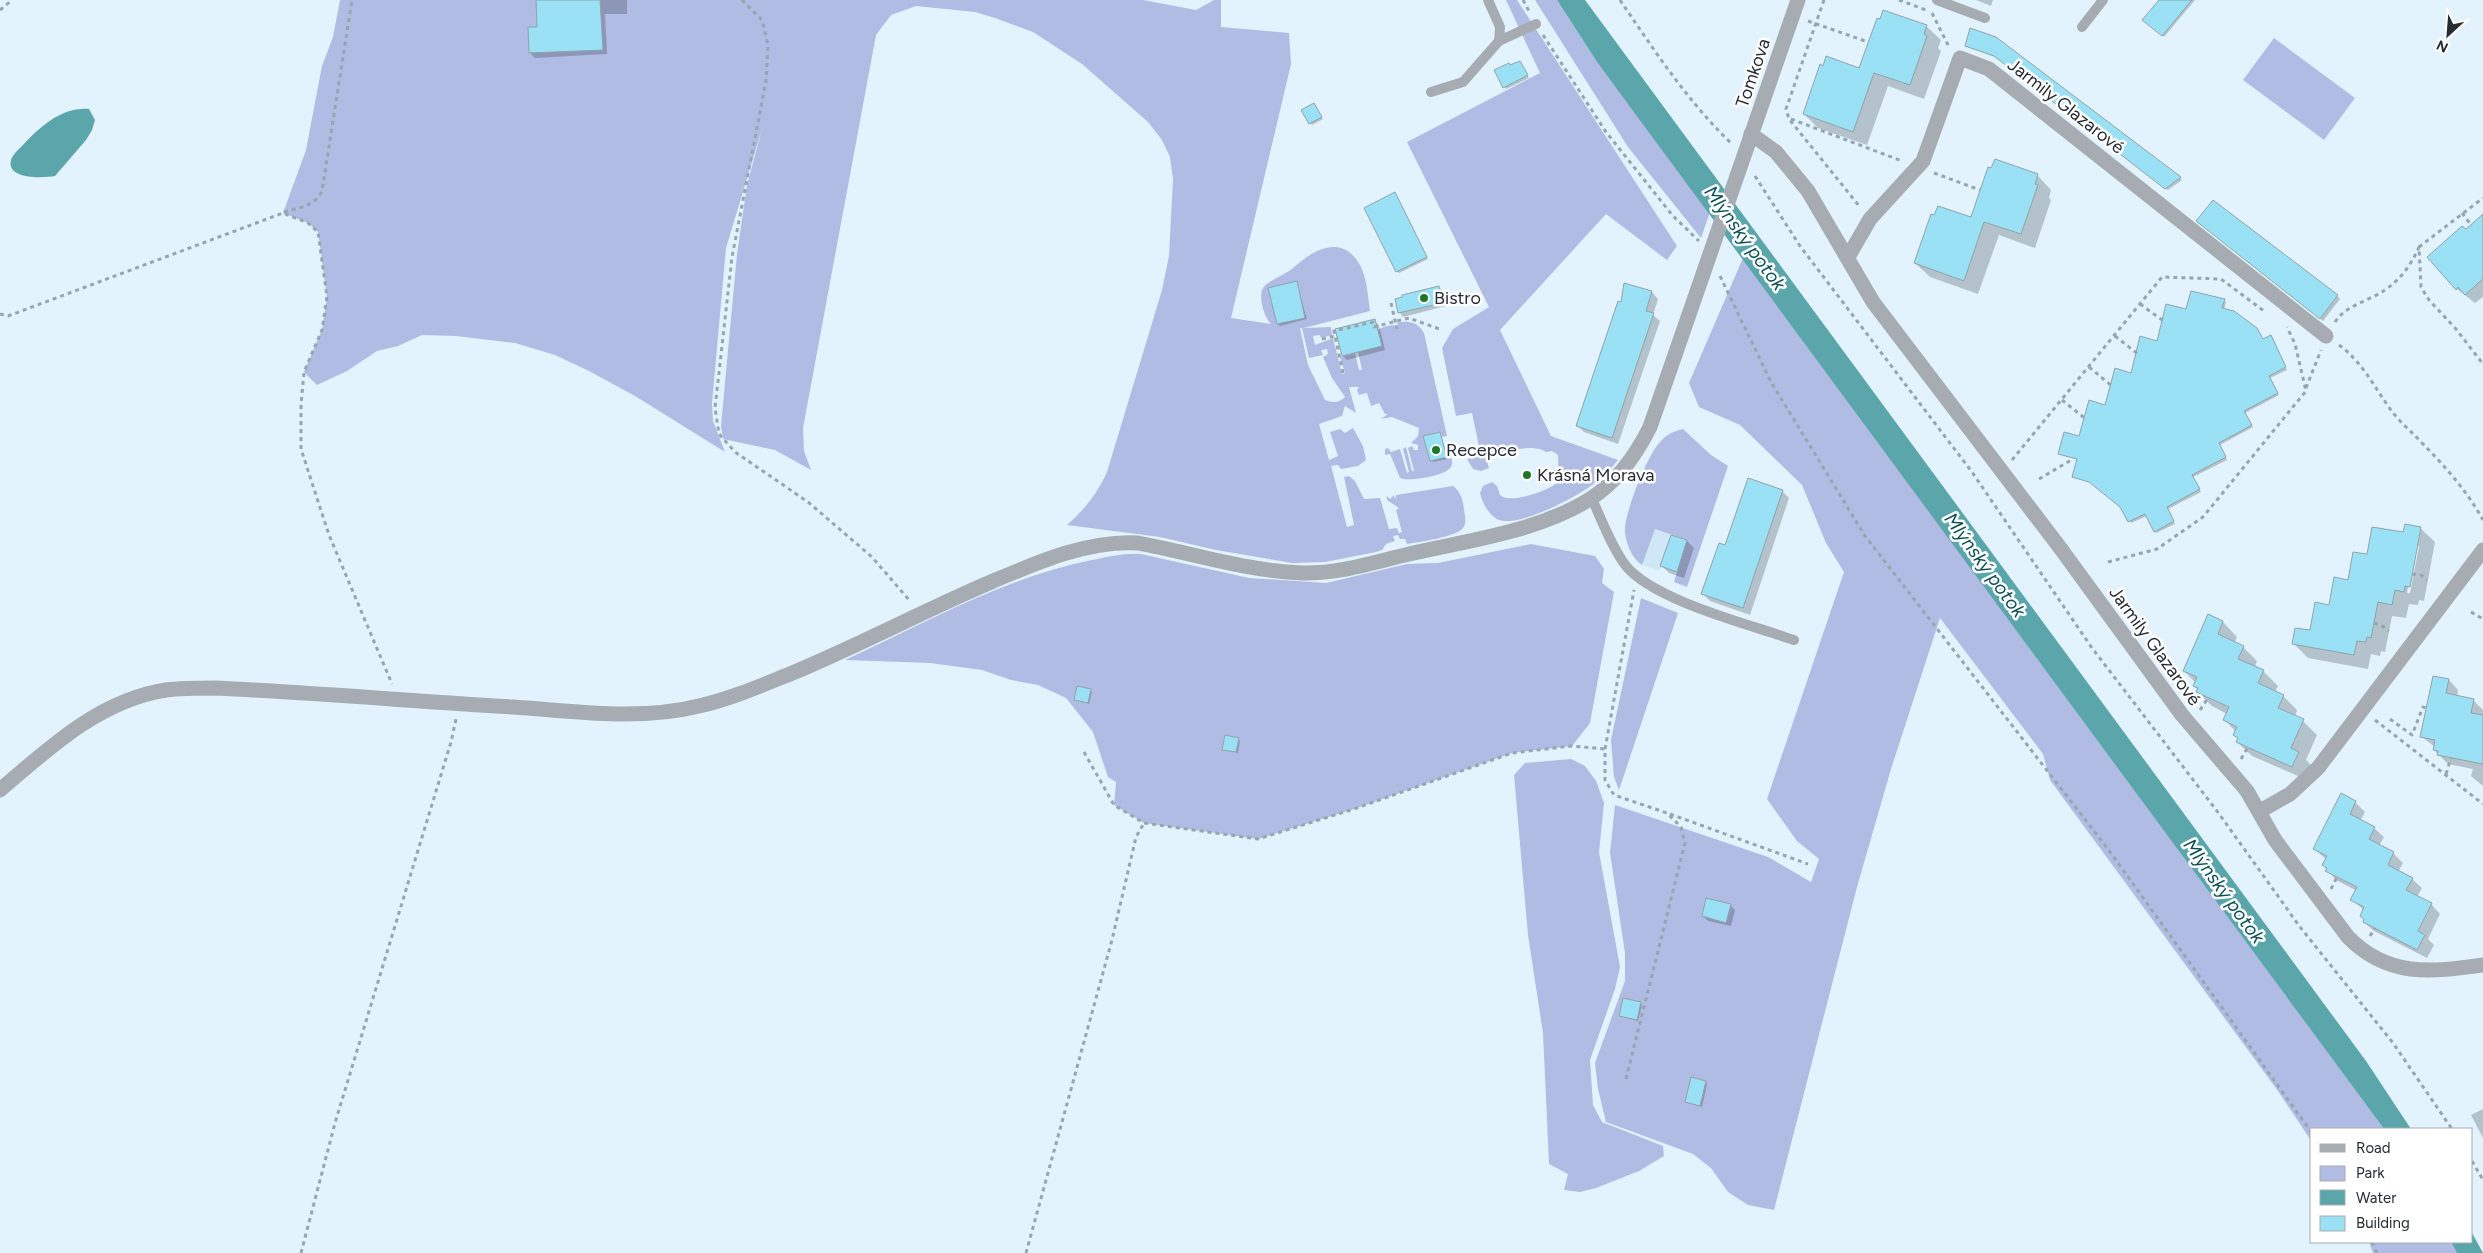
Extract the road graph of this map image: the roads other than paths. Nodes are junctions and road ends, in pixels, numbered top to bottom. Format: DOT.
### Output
graph roads {
  1 [pos="1488,0"];
  2 [pos="1798,0"];
  3 [pos="1937,0"];
  4 [pos="2103,0"];
  5 [pos="1985,18"];
  6 [pos="1536,24"];
  7 [pos="2082,28"];
  8 [pos="1499,41"];
  9 [pos="1431,92"];
  10 [pos="1751,134"];
  11 [pos="1848,257"];
  12 [pos="2326,336"];
  13 [pos="1592,497"];
  14 [pos="2483,550"];
  15 [pos="1794,640"];
  16 [pos="0,790"];
  17 [pos="2260,811"];
  18 [pos="2483,965"];
  1 -- 8 [label="lane"];
  2 -- 10 [label="street, Tomkova"];
  3 -- 5 [label="lane"];
  4 -- 7 [label="lane"];
  6 -- 8 [label="lane"];
  8 -- 9 [label="lane"];
  10 -- 11 [label="street, Jarmily Glazarové"];
  10 -- 13 [label="street, Tomkova"];
  11 -- 12 [label="street, Jarmily Glazarové"];
  11 -- 17 [label="street, Jarmily Glazarové"];
  13 -- 15 [label="lane"];
  13 -- 16 [label="street, Tomkova"];
  14 -- 17 [label="street"];
  17 -- 18 [label="street, Jarmily Glazarové"];
}
